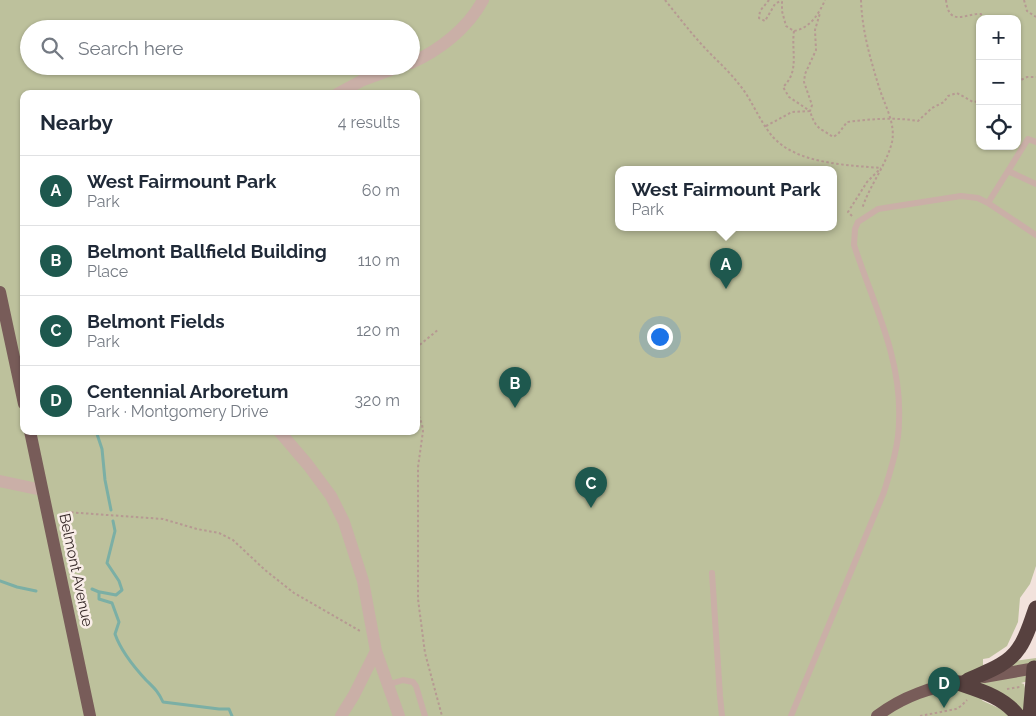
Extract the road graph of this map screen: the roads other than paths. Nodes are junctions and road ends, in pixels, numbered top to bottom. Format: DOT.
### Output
graph roads {
  1 [pos="483,0"];
  2 [pos="420,58"];
  3 [pos="377,75"];
  4 [pos="344,90"];
  5 [pos="1036,142"];
  6 [pos="1008,171"];
  7 [pos="1036,184"];
  8 [pos="988,203"];
  9 [pos="1036,235"];
  10 [pos="0,292"];
  11 [pos="20,385"];
  12 [pos="31,435"];
  13 [pos="282,435"];
  14 [pos="0,481"];
  15 [pos="42,490"];
  16 [pos="712,573"];
  17 [pos="1036,608"];
  18 [pos="376,651"];
  19 [pos="1035,668"];
  20 [pos="387,685"];
  21 [pos="965,685"];
  22 [pos="90,716"];
  23 [pos="341,716"];
  24 [pos="399,716"];
  25 [pos="425,716"];
  26 [pos="722,716"];
  27 [pos="791,716"];
  28 [pos="877,716"];
  29 [pos="1018,716"];
  30 [pos="1030,716"];
  1 -- 2 [label="street"];
  3 -- 4 [label="street"];
  5 -- 6 [label="lane"];
  6 -- 7 [label="lane"];
  6 -- 8 [label="lane"];
  8 -- 9 [label="lane"];
  8 -- 27 [label="lane"];
  10 -- 11 [label="main road"];
  12 -- 15 [label="main road, Belmont Avenue"];
  13 -- 18 [label="street"];
  14 -- 15 [label="street"];
  15 -- 22 [label="main road, Belmont Avenue"];
  16 -- 26 [label="lane"];
  17 -- 21 [label="highway"];
  18 -- 20 [label="street"];
  18 -- 23 [label="street"];
  19 -- 21 [label="main road"];
  19 -- 30 [label="highway"];
  20 -- 24 [label="street"];
  20 -- 25 [label="lane"];
  21 -- 28 [label="main road"];
  21 -- 29 [label="highway"];
}
